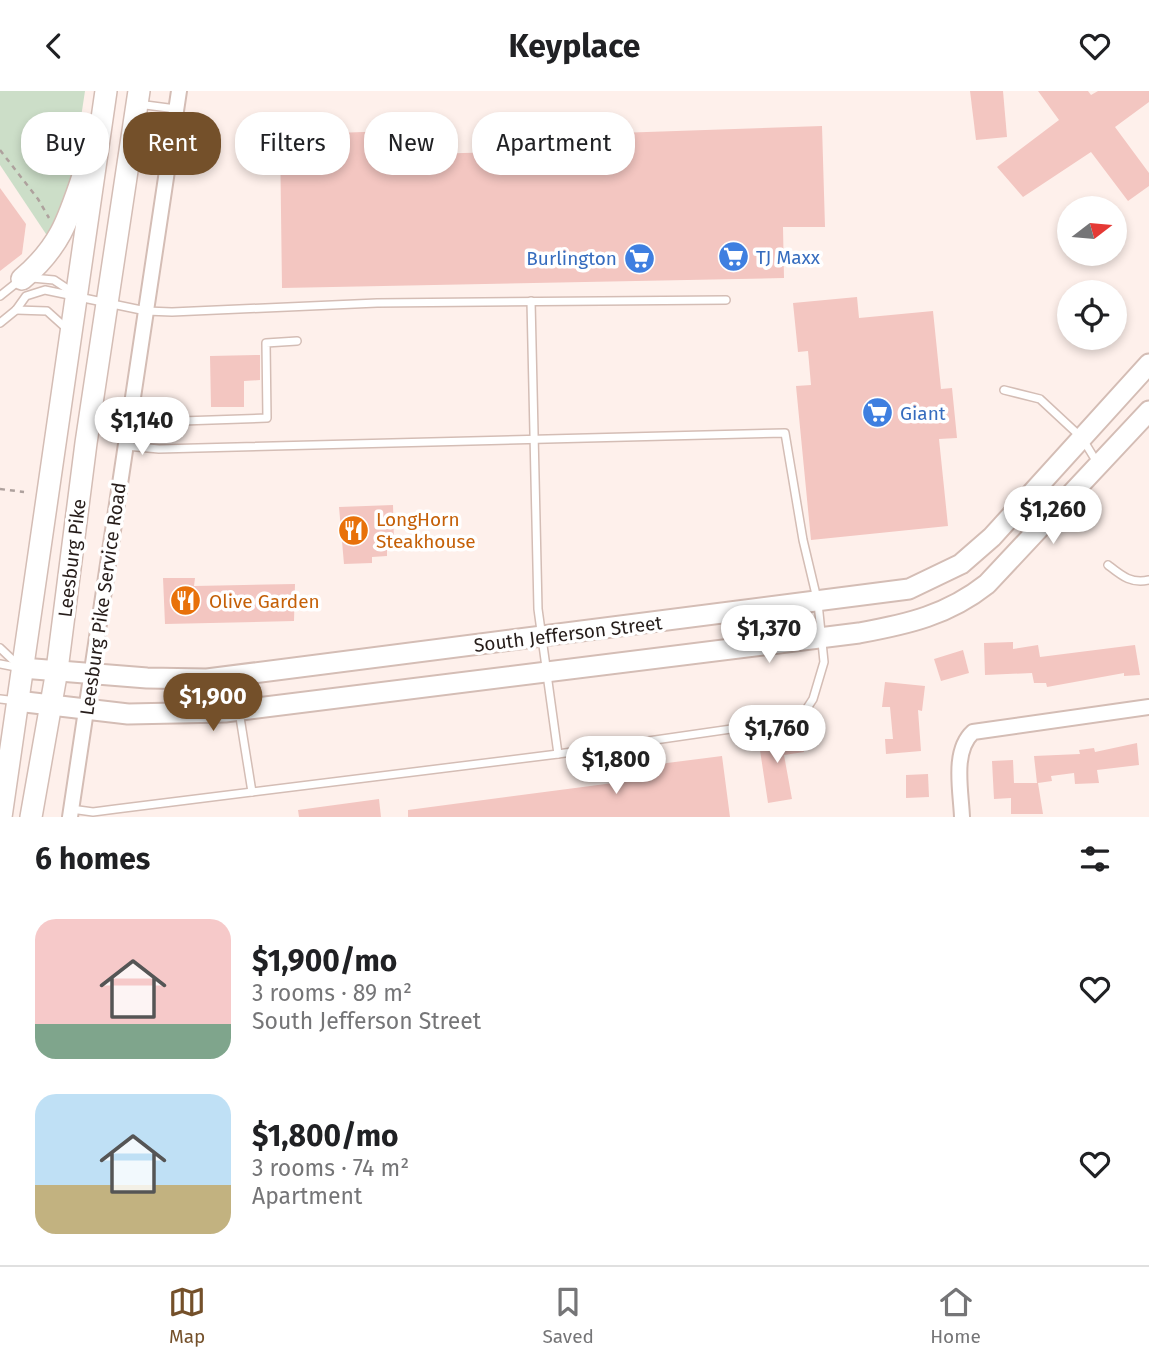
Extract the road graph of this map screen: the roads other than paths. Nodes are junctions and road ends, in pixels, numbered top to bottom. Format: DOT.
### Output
graph roads {
  1 [pos="106,91"];
  2 [pos="179,91"];
  3 [pos="139,98"];
  4 [pos="176,109"];
  5 [pos="103,112"];
  6 [pos="84,175"];
  7 [pos="93,175"];
  8 [pos="22,279"];
  9 [pos="75,295"];
  10 [pos="0,296"];
  11 [pos="726,300"];
  12 [pos="531,301"];
  13 [pos="108,302"];
  14 [pos="16,310"];
  15 [pos="146,311"];
  16 [pos="0,323"];
  17 [pos="70,332"];
  18 [pos="296,341"];
  19 [pos="1149,364"];
  20 [pos="1004,390"];
  21 [pos="1149,411"];
  22 [pos="182,421"];
  23 [pos="1082,438"];
  24 [pos="534,440"];
  25 [pos="125,446"];
  26 [pos="1099,466"];
  27 [pos="1108,565"];
  28 [pos="1149,580"];
  29 [pos="818,603"];
  30 [pos="544,638"];
  31 [pos="822,638"];
  32 [pos="0,647"];
  33 [pos="0,664"];
  34 [pos="22,668"];
  35 [pos="57,670"];
  36 [pos="92,673"];
  37 [pos="548,673"];
  38 [pos="8,700"];
  39 [pos="51,704"];
  40 [pos="1149,707"];
  41 [pos="86,708"];
  42 [pos="239,711"];
  43 [pos="558,754"];
  44 [pos="252,792"];
  45 [pos="71,813"];
  46 [pos="1,817"];
  47 [pos="32,817"];
  48 [pos="962,817"];
  1 -- 5 [label="main road, Leesburg Pike"];
  2 -- 4 [label="street, Leesburg Pike Service Road"];
  3 -- 4 [label="lane"];
  3 -- 13 [label="main road, Leesburg Pike"];
  4 -- 15 [label="street, Leesburg Pike Service Road"];
  6 -- 8 [label="main road"];
  7 -- 9 [label="main road, Leesburg Pike"];
  8 -- 9 [label="lane"];
  8 -- 10 [label="lane"];
  9 -- 13 [label="lane"];
  9 -- 14 [label="lane"];
  9 -- 17 [label="main road, Leesburg Pike"];
  11 -- 12 [label="lane"];
  12 -- 15 [label="lane"];
  12 -- 24 [label="lane"];
  13 -- 15 [label="lane"];
  13 -- 35 [label="main road, Leesburg Pike"];
  14 -- 16 [label="lane"];
  14 -- 17 [label="lane"];
  15 -- 25 [label="street, Leesburg Pike Service Road"];
  17 -- 34 [label="main road, Leesburg Pike"];
  18 -- 22 [label="lane"];
  19 -- 23 [label="street, South Jefferson Street"];
  20 -- 23 [label="lane"];
  21 -- 26 [label="street, South Jefferson Street"];
  23 -- 26 [label="lane"];
  23 -- 29 [label="street, South Jefferson Street"];
  24 -- 25 [label="lane"];
  24 -- 29 [label="lane"];
  24 -- 30 [label="lane"];
  25 -- 36 [label="street, Leesburg Pike Service Road"];
  26 -- 31 [label="street, South Jefferson Street"];
  27 -- 28 [label="lane"];
  29 -- 30 [label="street, South Jefferson Street"];
  29 -- 31 [label="lane"];
  30 -- 36 [label="street, South Jefferson Street"];
  30 -- 37 [label="lane"];
  31 -- 37 [label="street, South Jefferson Street"];
  31 -- 43 [label="lane"];
  32 -- 34 [label="lane"];
  33 -- 34 [label="lane"];
  34 -- 35 [label="street, South Jefferson Street"];
  34 -- 38 [label="main road, Leesburg Pike"];
  35 -- 36 [label="street, South Jefferson Street"];
  35 -- 39 [label="main road, Leesburg Pike"];
  36 -- 41 [label="street, Leesburg Pike Service Road"];
  37 -- 42 [label="street, South Jefferson Street"];
  37 -- 43 [label="lane"];
  38 -- 39 [label="street, South Jefferson Street"];
  38 -- 46 [label="main road, Leesburg Pike"];
  39 -- 41 [label="street, South Jefferson Street"];
  39 -- 47 [label="main road, Leesburg Pike"];
  40 -- 48 [label="street"];
  41 -- 42 [label="street, South Jefferson Street"];
  41 -- 45 [label="street, Leesburg Pike Service Road"];
  42 -- 44 [label="lane"];
  43 -- 44 [label="lane"];
  44 -- 45 [label="lane"];
}
